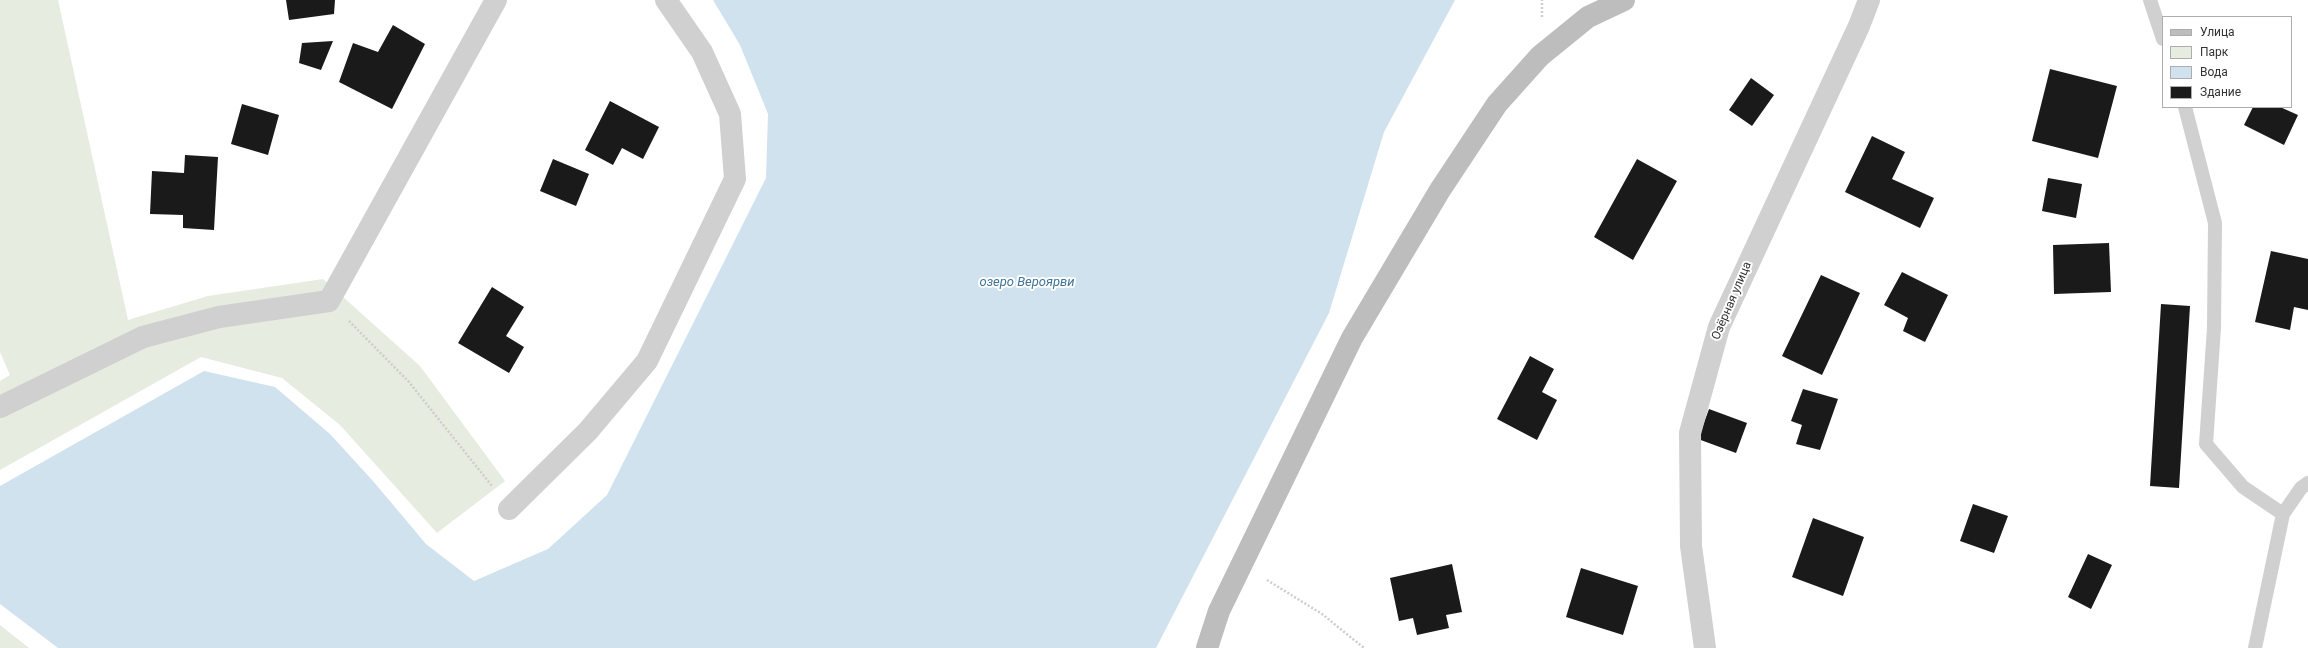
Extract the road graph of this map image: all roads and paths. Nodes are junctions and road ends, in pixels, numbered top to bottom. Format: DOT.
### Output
graph roads {
  1 [pos="666,0"];
  2 [pos="1624,0"];
  3 [pos="1869,0"];
  4 [pos="2150,0"];
  5 [pos="490,3"];
  6 [pos="2162,36"];
  7 [pos="2185,108"];
  8 [pos="329,301"];
  9 [pos="0,407"];
  10 [pos="2308,482"];
  11 [pos="509,509"];
  12 [pos="2283,514"];
  13 [pos="1242,564"];
  14 [pos="1207,648"];
  15 [pos="1364,648"];
  16 [pos="1705,648"];
  17 [pos="2255,648"];
  1 -- 11 [label="street"];
  2 -- 13 [label="street"];
  3 -- 16 [label="street, Озёрная улица"];
  4 -- 6 [label="lane"];
  5 -- 8 [label="street"];
  7 -- 12 [label="lane"];
  8 -- 9 [label="street"];
  8 -- 11 [label="path"];
  10 -- 12 [label="lane"];
  12 -- 17 [label="lane"];
  13 -- 14 [label="street"];
  13 -- 15 [label="path"];
}
